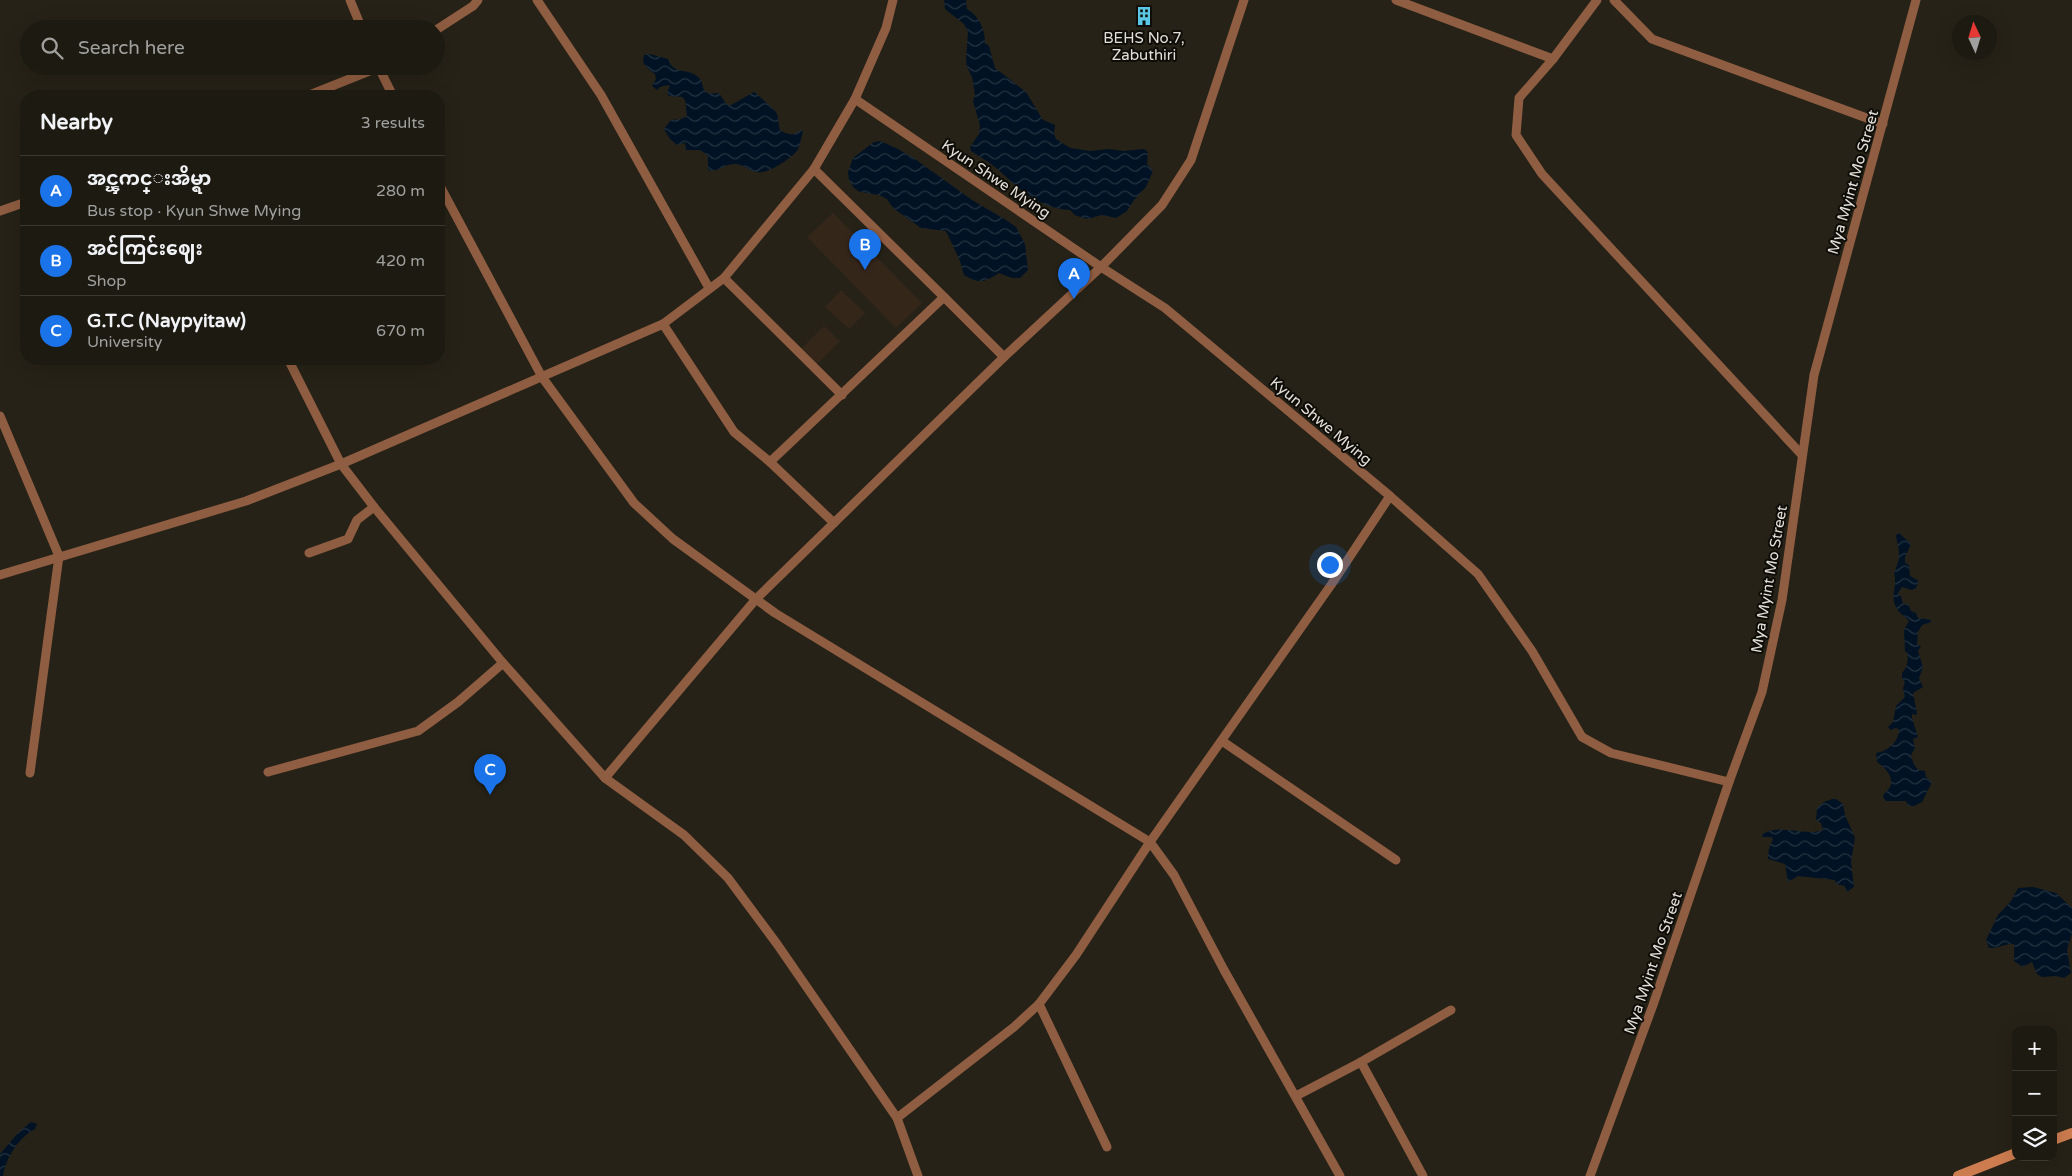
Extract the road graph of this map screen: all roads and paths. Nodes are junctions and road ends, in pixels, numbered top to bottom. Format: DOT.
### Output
graph roads {
  1 [pos="350,0"];
  2 [pos="478,0"];
  3 [pos="537,0"];
  4 [pos="893,0"];
  5 [pos="1244,0"];
  6 [pos="1396,0"];
  7 [pos="1598,0"];
  8 [pos="1614,0"];
  9 [pos="1916,0"];
  10 [pos="358,20"];
  11 [pos="445,24"];
  12 [pos="1553,59"];
  13 [pos="360,75"];
  14 [pos="384,75"];
  15 [pos="322,90"];
  16 [pos="390,90"];
  17 [pos="855,99"];
  18 [pos="1883,124"];
  19 [pos="814,169"];
  20 [pos="445,195"];
  21 [pos="20,204"];
  22 [pos="0,211"];
  23 [pos="1101,268"];
  24 [pos="724,278"];
  25 [pos="709,288"];
  26 [pos="944,297"];
  27 [pos="663,324"];
  28 [pos="1004,357"];
  29 [pos="291,365"];
  30 [pos="542,377"];
  31 [pos="842,395"];
  32 [pos="0,416"];
  33 [pos="1802,455"];
  34 [pos="770,462"];
  35 [pos="341,464"];
  36 [pos="1390,496"];
  37 [pos="374,507"];
  38 [pos="834,523"];
  39 [pos="309,553"];
  40 [pos="59,556"];
  41 [pos="0,575"];
  42 [pos="756,599"];
  43 [pos="503,663"];
  44 [pos="1222,741"];
  45 [pos="268,772"];
  46 [pos="30,773"];
  47 [pos="605,778"];
  48 [pos="1729,782"];
  49 [pos="1150,842"];
  50 [pos="1396,860"];
  51 [pos="1039,1004"];
  52 [pos="1451,1010"];
  53 [pos="1361,1062"];
  54 [pos="1296,1096"];
  55 [pos="896,1118"];
  56 [pos="2072,1133"];
  57 [pos="2057,1139"];
  58 [pos="1107,1147"];
  59 [pos="2012,1155"];
  60 [pos="918,1176"];
  61 [pos="1340,1176"];
  62 [pos="1423,1176"];
  63 [pos="1590,1176"];
  64 [pos="1958,1176"];
  1 -- 10 [label="street"];
  2 -- 11 [label="street"];
  3 -- 25 [label="street"];
  4 -- 17 [label="street"];
  5 -- 23 [label="street"];
  6 -- 12 [label="street"];
  7 -- 12 [label="street"];
  8 -- 18 [label="street"];
  9 -- 18 [label="street, Mya Myint Mo Street"];
  12 -- 33 [label="street"];
  13 -- 15 [label="street"];
  14 -- 16 [label="street"];
  17 -- 19 [label="street"];
  17 -- 23 [label="street, Kyun Shwe Mying"];
  18 -- 33 [label="street, Mya Myint Mo Street"];
  19 -- 24 [label="street"];
  19 -- 26 [label="street"];
  20 -- 30 [label="street"];
  21 -- 22 [label="street"];
  23 -- 28 [label="street"];
  23 -- 36 [label="street, Kyun Shwe Mying"];
  24 -- 25 [label="street"];
  24 -- 31 [label="street"];
  25 -- 27 [label="street"];
  26 -- 28 [label="street"];
  26 -- 31 [label="street"];
  27 -- 30 [label="street"];
  27 -- 34 [label="street"];
  28 -- 38 [label="street"];
  29 -- 35 [label="street"];
  30 -- 35 [label="street"];
  30 -- 42 [label="street"];
  31 -- 34 [label="street"];
  32 -- 40 [label="street"];
  33 -- 48 [label="street, Mya Myint Mo Street"];
  34 -- 38 [label="street"];
  35 -- 37 [label="street"];
  35 -- 40 [label="street"];
  36 -- 44 [label="street"];
  36 -- 48 [label="street, Kyun Shwe Mying"];
  37 -- 39 [label="street"];
  37 -- 43 [label="street"];
  38 -- 42 [label="street"];
  40 -- 41 [label="street"];
  40 -- 46 [label="street"];
  42 -- 47 [label="street"];
  42 -- 49 [label="street"];
  43 -- 45 [label="street"];
  43 -- 47 [label="street"];
  44 -- 49 [label="street"];
  44 -- 50 [label="street"];
  47 -- 55 [label="street"];
  48 -- 63 [label="street, Mya Myint Mo Street"];
  49 -- 51 [label="street"];
  49 -- 54 [label="street"];
  51 -- 55 [label="street"];
  51 -- 58 [label="street"];
  52 -- 53 [label="street"];
  53 -- 54 [label="street"];
  53 -- 62 [label="street"];
  54 -- 61 [label="street"];
  55 -- 60 [label="street"];
  56 -- 57 [label="main road"];
  59 -- 64 [label="main road"];
}
